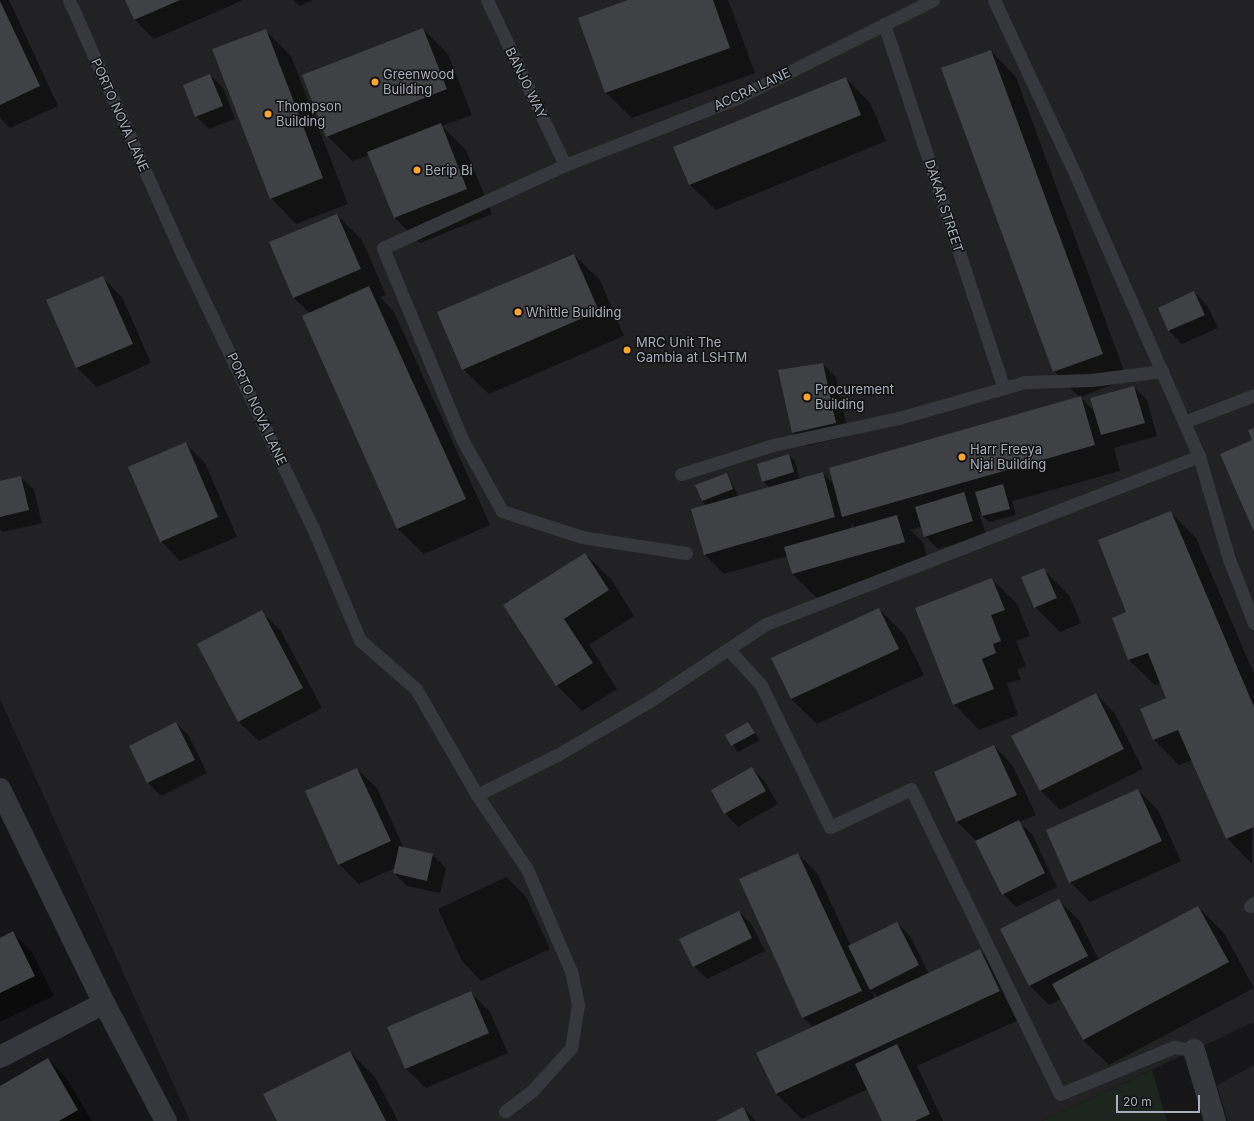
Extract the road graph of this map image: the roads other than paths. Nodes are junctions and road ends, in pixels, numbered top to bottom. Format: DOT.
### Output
graph roads {
  1 [pos="69,0"];
  2 [pos="486,0"];
  3 [pos="933,0"];
  4 [pos="994,0"];
  5 [pos="884,24"];
  6 [pos="565,165"];
  7 [pos="1162,371"];
  8 [pos="1004,388"];
  9 [pos="1254,395"];
  10 [pos="1184,422"];
  11 [pos="1199,456"];
  12 [pos="681,474"];
  13 [pos="686,553"];
  14 [pos="1254,623"];
  15 [pos="728,649"];
  16 [pos="0,788"];
  17 [pos="477,795"];
  18 [pos="104,1003"];
  19 [pos="1194,1050"];
  20 [pos="0,1057"];
  21 [pos="505,1111"];
  22 [pos="166,1121"];
  23 [pos="1215,1121"];
  1 -- 17 [label="lane, PORTO NOVA LANE"];
  2 -- 6 [label="lane, BANJO WAY"];
  3 -- 5 [label="lane, ACCRA LANE"];
  4 -- 7 [label="lane"];
  5 -- 6 [label="lane, ACCRA LANE"];
  5 -- 8 [label="lane, DAKAR STREET"];
  6 -- 13 [label="lane, ACCRA LANE"];
  7 -- 8 [label="lane"];
  7 -- 10 [label="lane"];
  8 -- 12 [label="lane"];
  9 -- 10 [label="lane"];
  10 -- 11 [label="lane"];
  11 -- 14 [label="lane"];
  11 -- 15 [label="lane"];
  15 -- 17 [label="lane"];
  15 -- 19 [label="lane"];
  16 -- 18 [label="street"];
  17 -- 21 [label="lane, PORTO NOVA LANE"];
  18 -- 20 [label="street"];
  18 -- 22 [label="street"];
  19 -- 23 [label="street"];
}
